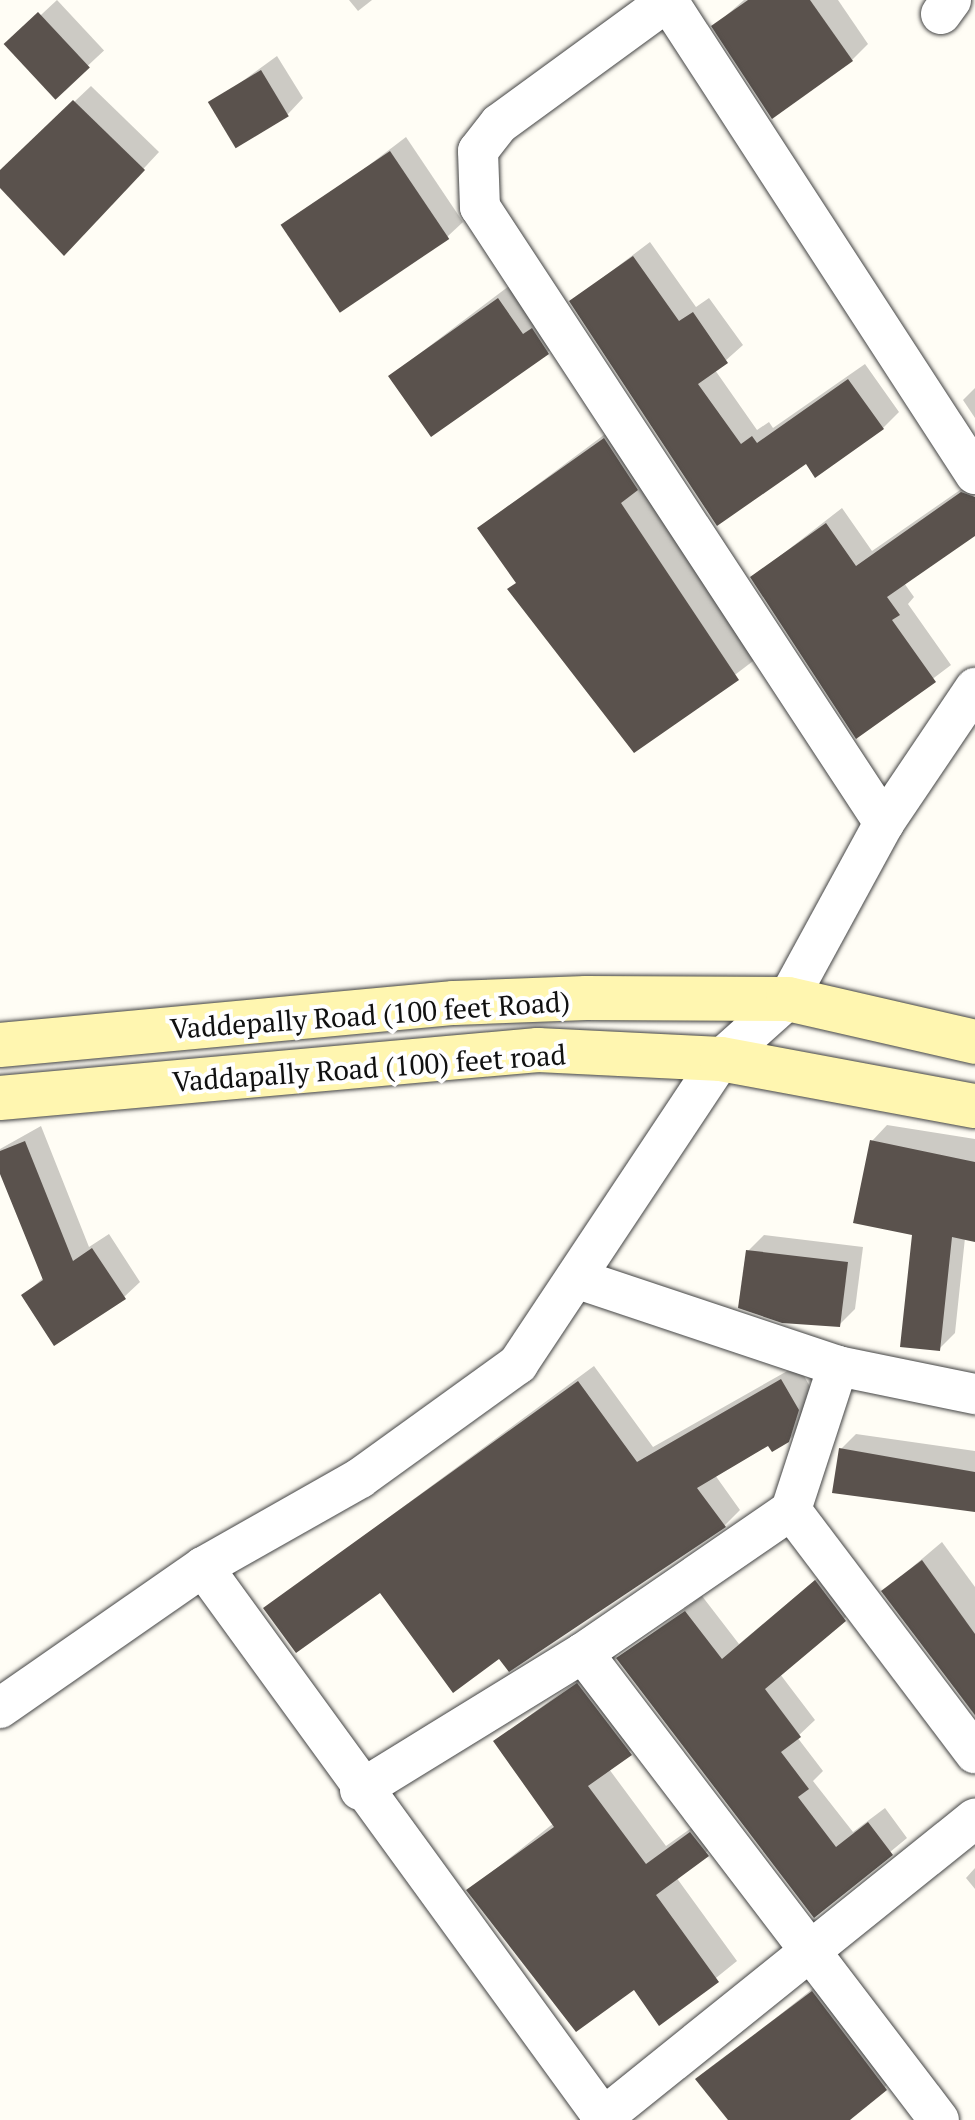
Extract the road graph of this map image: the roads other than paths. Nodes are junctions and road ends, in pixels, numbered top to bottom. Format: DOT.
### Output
graph roads {
  1 [pos="668,0"];
  2 [pos="975,474"];
  3 [pos="972,698"];
  4 [pos="884,823"];
  5 [pos="788,999"];
  6 [pos="975,1042"];
  7 [pos="0,1045"];
  8 [pos="721,1059"];
  9 [pos="0,1098"];
  10 [pos="975,1106"];
  11 [pos="578,1279"];
  12 [pos="838,1366"];
  13 [pos="975,1394"];
  14 [pos="791,1510"];
  15 [pos="203,1567"];
  16 [pos="583,1653"];
  17 [pos="0,1708"];
  18 [pos="975,1753"];
  19 [pos="360,1790"];
  20 [pos="975,1818"];
  21 [pos="811,1952"];
  22 [pos="603,2119"];
  23 [pos="939,2120"];
  1 -- 2 [label="street"];
  1 -- 4 [label="street"];
  3 -- 4 [label="street"];
  4 -- 5 [label="street"];
  5 -- 6 [label="main road, Vaddepally Road (100 feet Road)"];
  5 -- 7 [label="main road, Vaddepally Road (100 feet Road)"];
  5 -- 8 [label="street"];
  8 -- 9 [label="main road, Vaddapally Road (100) feet road"];
  8 -- 10 [label="main road, Vaddapally Road (100) feet road"];
  8 -- 11 [label="street"];
  11 -- 12 [label="street"];
  11 -- 15 [label="street"];
  12 -- 13 [label="street"];
  12 -- 14 [label="street"];
  14 -- 16 [label="street"];
  14 -- 18 [label="street"];
  15 -- 17 [label="street"];
  15 -- 19 [label="street"];
  16 -- 19 [label="street"];
  16 -- 21 [label="street"];
  19 -- 22 [label="street"];
  20 -- 21 [label="street"];
  21 -- 22 [label="street"];
  21 -- 23 [label="street"];
}
